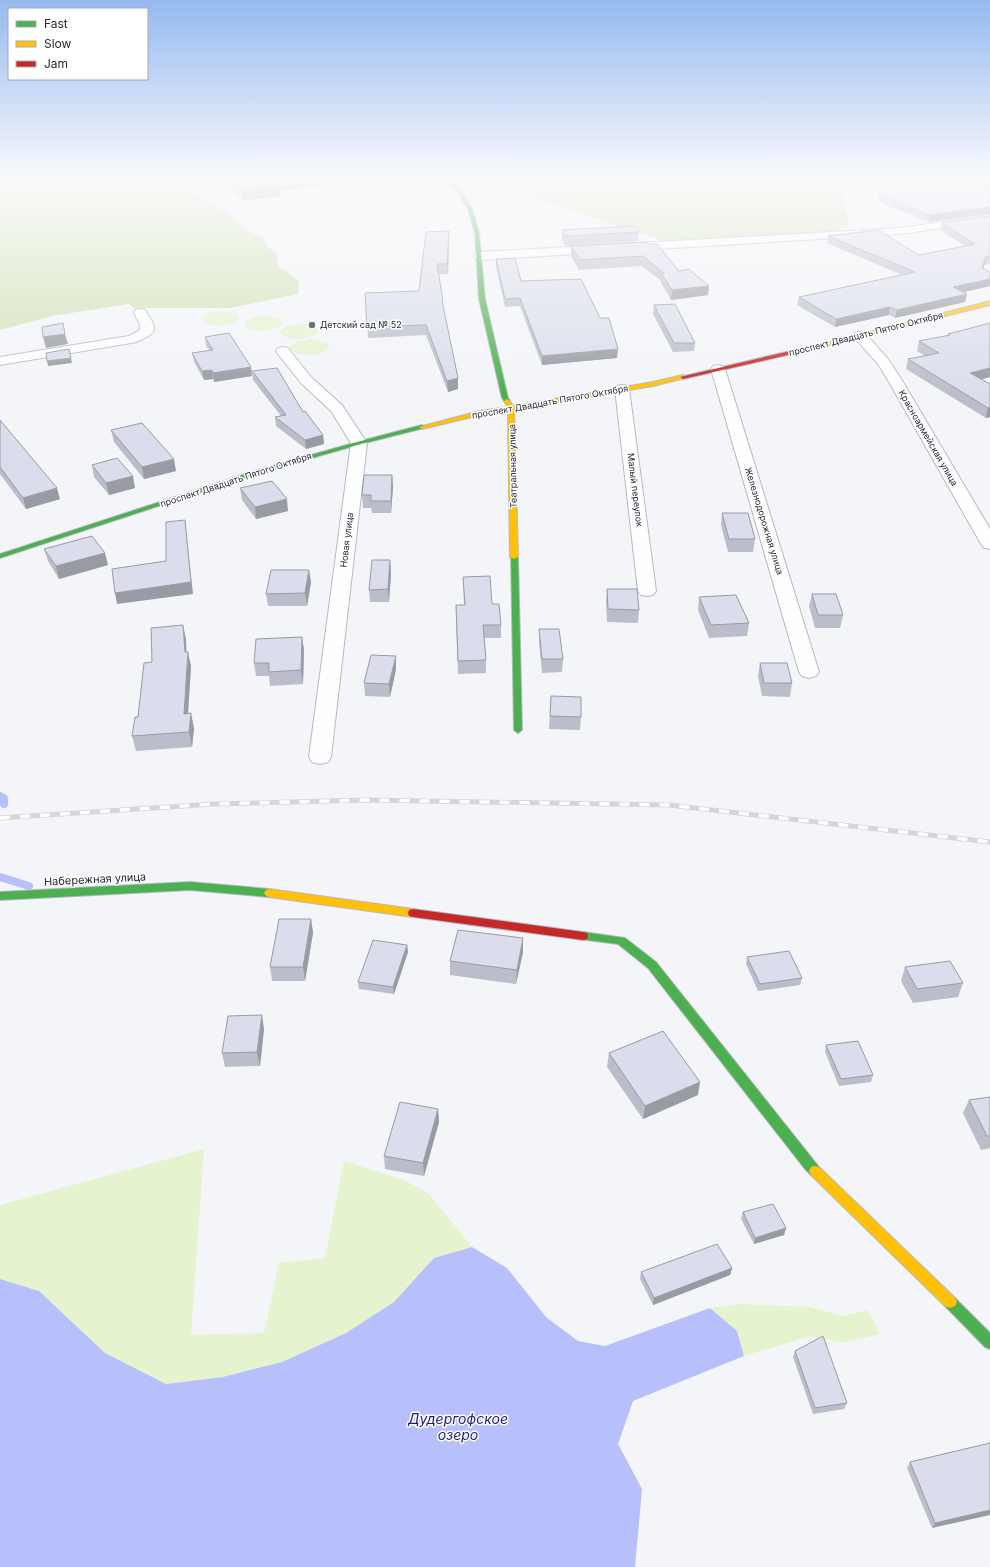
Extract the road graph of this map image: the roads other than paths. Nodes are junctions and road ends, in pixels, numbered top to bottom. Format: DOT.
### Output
graph roads {
  1 [pos="479,249"];
  2 [pos="595,249"];
  3 [pos="480,256"];
  4 [pos="990,303"];
  5 [pos="140,313"];
  6 [pos="860,336"];
  7 [pos="283,351"];
  8 [pos="0,361"];
  9 [pos="718,369"];
  10 [pos="622,389"];
  11 [pos="511,407"];
  12 [pos="359,443"];
  13 [pos="990,544"];
  14 [pos="0,556"];
  15 [pos="648,591"];
  16 [pos="809,672"];
  17 [pos="518,730"];
  18 [pos="320,757"];
  19 [pos="0,896"];
  20 [pos="990,1342"];
  1 -- 3 [label="street, Театральная улица"];
  2 -- 3 [label="street"];
  3 -- 11 [label="street, Театральная улица"];
  4 -- 6 [label="street, проспект Двадцать Пятого Октября"];
  5 -- 8 [label="street"];
  6 -- 9 [label="street, проспект Двадцать Пятого Октября"];
  6 -- 13 [label="street, Красноармейская улица"];
  7 -- 12 [label="street"];
  9 -- 10 [label="street, проспект Двадцать Пятого Октября"];
  9 -- 16 [label="street, Железнодорожная улица"];
  10 -- 11 [label="street, проспект Двадцать Пятого Октября"];
  10 -- 15 [label="street, Малый переулок"];
  11 -- 12 [label="street, проспект Двадцать Пятого Октября"];
  11 -- 17 [label="street, Театральная улица"];
  12 -- 14 [label="street, проспект Двадцать Пятого Октября"];
  12 -- 18 [label="street, Новая улица"];
  19 -- 20 [label="street, Набережная улица"];
}
